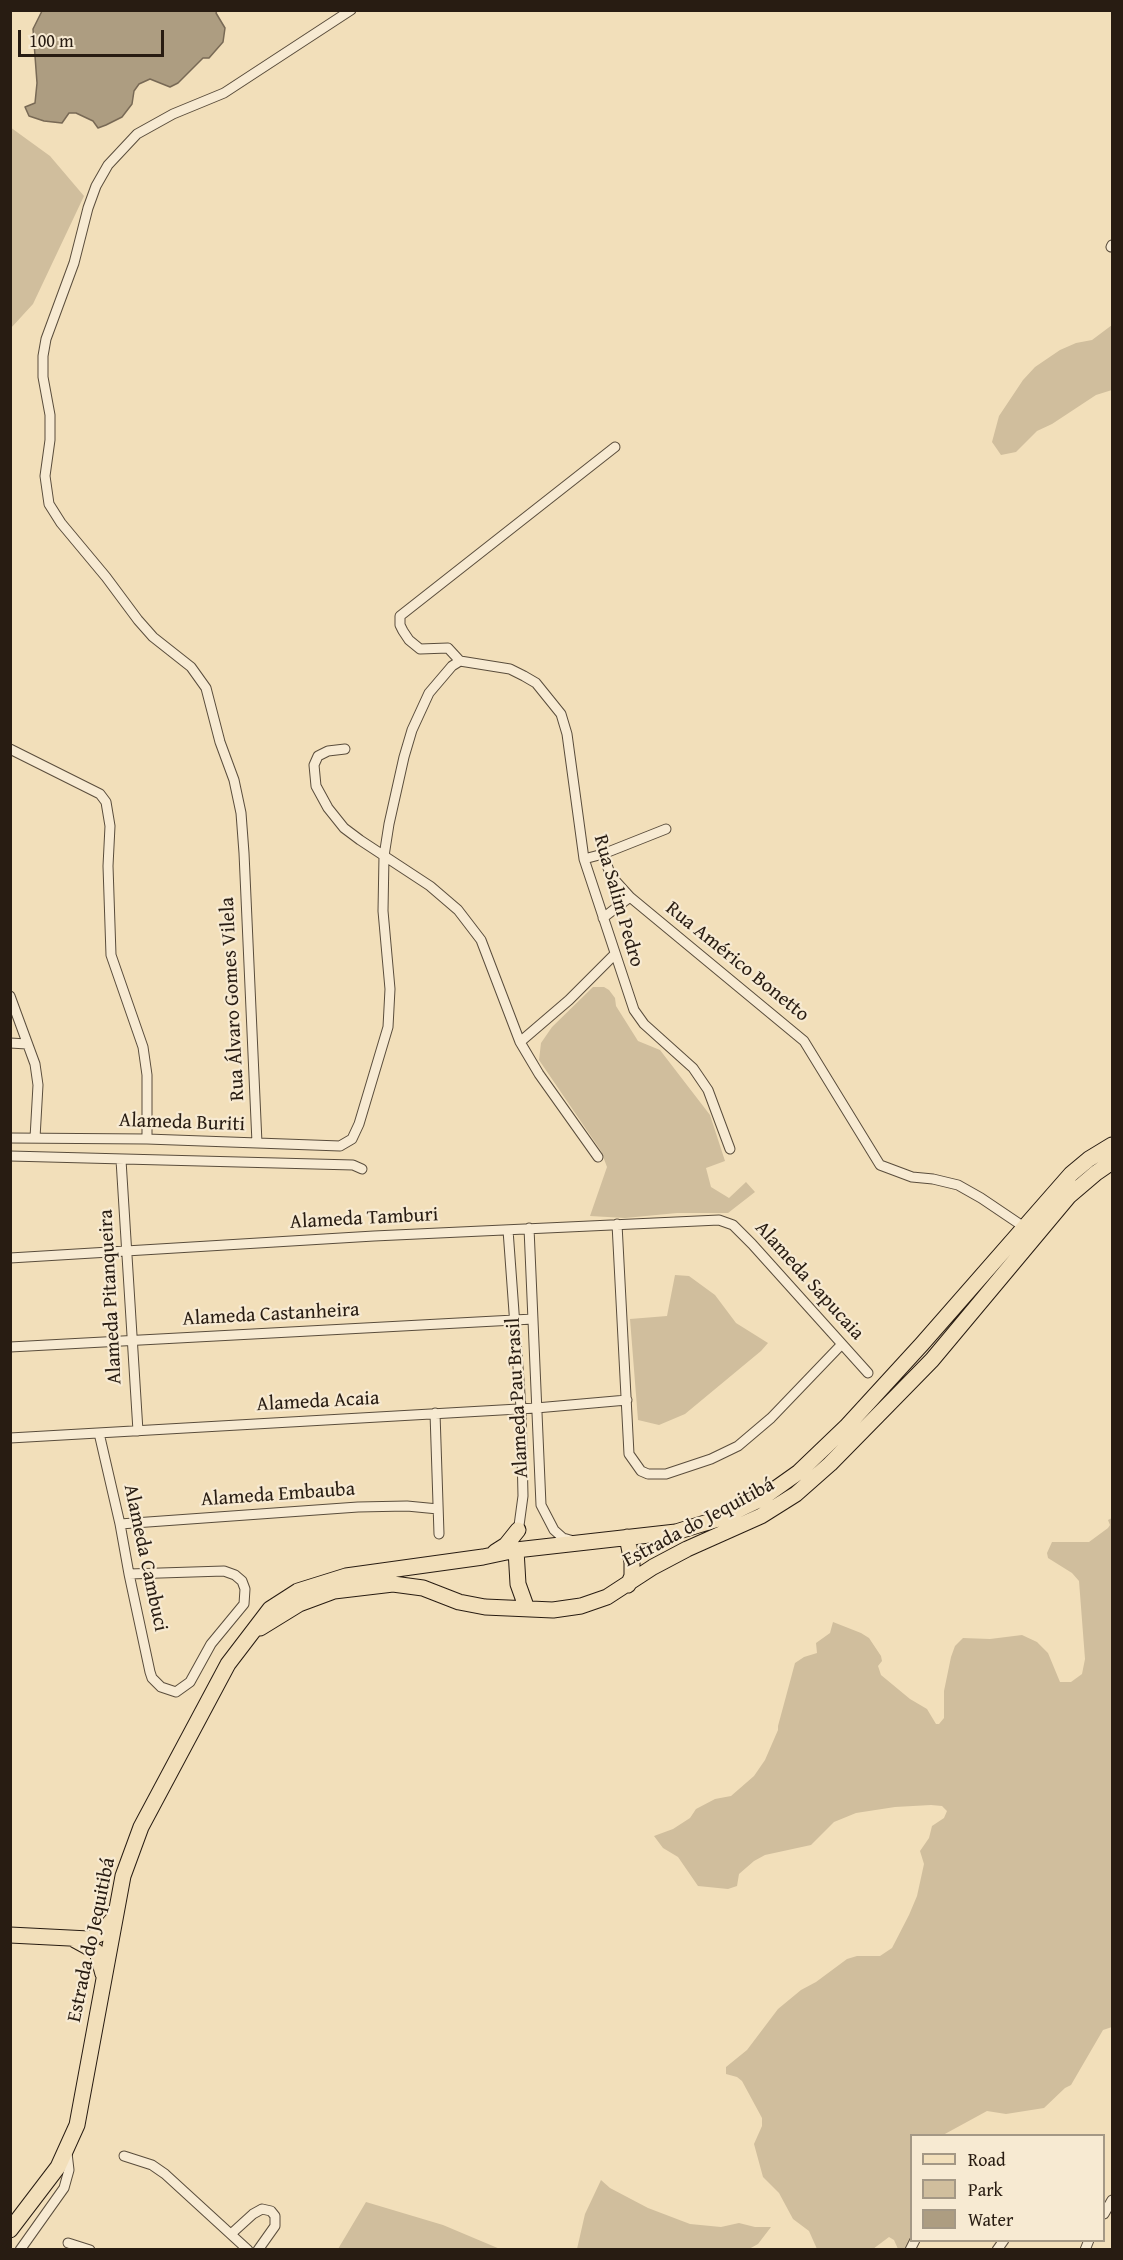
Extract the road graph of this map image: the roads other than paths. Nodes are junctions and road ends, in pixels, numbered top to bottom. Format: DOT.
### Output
graph roads {
  1 [pos="351,10"];
  2 [pos="615,447"];
  3 [pos="460,661"];
  4 [pos="10,748"];
  5 [pos="345,749"];
  6 [pos="666,829"];
  7 [pos="603,854"];
  8 [pos="384,856"];
  9 [pos="584,860"];
  10 [pos="630,897"];
  11 [pos="603,918"];
  12 [pos="615,954"];
  13 [pos="10,996"];
  14 [pos="520,1042"];
  15 [pos="10,1043"];
  16 [pos="27,1044"];
  17 [pos="10,1138"];
  18 [pos="35,1138"];
  19 [pos="147,1139"];
  20 [pos="257,1143"];
  21 [pos="1113,1145"];
  22 [pos="730,1149"];
  23 [pos="10,1156"];
  24 [pos="598,1157"];
  25 [pos="121,1160"];
  26 [pos="1113,1162"];
  27 [pos="362,1169"];
  28 [pos="719,1220"];
  29 [pos="617,1224"];
  30 [pos="1024,1227"];
  31 [pos="529,1228"];
  32 [pos="508,1230"];
  33 [pos="126,1251"];
  34 [pos="10,1258"];
  35 [pos="515,1319"];
  36 [pos="533,1319"];
  37 [pos="132,1340"];
  38 [pos="842,1344"];
  39 [pos="10,1347"];
  40 [pos="868,1373"];
  41 [pos="627,1400"];
  42 [pos="521,1408"];
  43 [pos="536,1408"];
  44 [pos="435,1413"];
  45 [pos="138,1431"];
  46 [pos="99,1433"];
  47 [pos="10,1438"];
  48 [pos="523,1504"];
  49 [pos="541,1505"];
  50 [pos="438,1509"];
  51 [pos="120,1524"];
  52 [pos="518,1530"];
  53 [pos="439,1534"];
  54 [pos="627,1537"];
  55 [pos="582,1543"];
  56 [pos="516,1550"];
  57 [pos="483,1557"];
  58 [pos="129,1574"];
  59 [pos="628,1585"];
  60 [pos="527,1609"];
  61 [pos="252,1633"];
  62 [pos="114,1918"];
  63 [pos="10,1935"];
  64 [pos="72,1939"];
  65 [pos="104,1980"];
  66 [pos="66,2151"];
  67 [pos="124,2156"];
  68 [pos="10,2230"];
  69 [pos="231,2234"];
  70 [pos="68,2243"];
  71 [pos="20,2250"];
  72 [pos="90,2250"];
  73 [pos="248,2250"];
  74 [pos="258,2250"];
  1 -- 20 [label="street, Rua Álvaro Gomes Vilela"];
  2 -- 3 [label="street, Rua Salim Pedro"];
  3 -- 8 [label="street"];
  3 -- 9 [label="street, Rua Salim Pedro"];
  4 -- 19 [label="street"];
  5 -- 8 [label="street"];
  6 -- 7 [label="street"];
  7 -- 9 [label="street"];
  7 -- 10 [label="street, Rua Américo Bonetto"];
  8 -- 14 [label="street"];
  8 -- 20 [label="street, Alameda Buriti"];
  9 -- 11 [label="street, Rua Salim Pedro"];
  10 -- 11 [label="street"];
  10 -- 30 [label="street, Rua Américo Bonetto"];
  11 -- 12 [label="street, Rua Salim Pedro"];
  12 -- 14 [label="street"];
  12 -- 22 [label="street, Rua Salim Pedro"];
  13 -- 16 [label="street"];
  14 -- 24 [label="street"];
  15 -- 16 [label="street"];
  16 -- 18 [label="street"];
  17 -- 18 [label="street, Alameda Buriti"];
  18 -- 19 [label="street, Alameda Buriti"];
  19 -- 20 [label="street, Alameda Buriti"];
  21 -- 30 [label="main road, Estrada do Jequitibá"];
  23 -- 25 [label="street"];
  25 -- 27 [label="street"];
  25 -- 33 [label="street, Alameda Pitanqueira"];
  26 -- 59 [label="main road, Estrada do Jequitibá"];
  28 -- 29 [label="street, Alameda Tamburi"];
  28 -- 38 [label="street, Alameda Sapucaia"];
  29 -- 31 [label="street, Alameda Tamburi"];
  29 -- 41 [label="street"];
  30 -- 54 [label="main road, Estrada do Jequitibá"];
  31 -- 32 [label="street, Alameda Tamburi"];
  31 -- 36 [label="street, Alameda Pau Brasil"];
  32 -- 33 [label="street, Alameda Tamburi"];
  32 -- 35 [label="street, Alameda Pau Brasil"];
  33 -- 34 [label="street, Alameda Tamburi"];
  33 -- 37 [label="street, Alameda Pitanqueira"];
  35 -- 36 [label="street, Alameda Castanheira"];
  35 -- 37 [label="street, Alameda Castanheira"];
  35 -- 42 [label="street, Alameda Pau Brasil"];
  36 -- 43 [label="street, Alameda Pau Brasil"];
  37 -- 39 [label="street, Alameda Castanheira"];
  37 -- 45 [label="street, Alameda Pitanqueira"];
  38 -- 40 [label="street, Alameda Sapucaia"];
  38 -- 41 [label="street"];
  41 -- 43 [label="street, Alameda Acaia"];
  42 -- 43 [label="street, Alameda Acaia"];
  42 -- 44 [label="street, Alameda Acaia"];
  42 -- 48 [label="street, Alameda Pau Brasil"];
  43 -- 49 [label="street, Alameda Pau Brasil"];
  44 -- 45 [label="street, Alameda Acaia"];
  44 -- 50 [label="street"];
  45 -- 46 [label="street, Alameda Acaia"];
  46 -- 47 [label="street, Alameda Acaia"];
  46 -- 51 [label="street, Alameda Cambuci"];
  48 -- 49 [label="street"];
  48 -- 52 [label="street, Alameda Pau Brasil"];
  49 -- 55 [label="street, Alameda Pau Brasil"];
  50 -- 51 [label="street, Alameda Embauba"];
  50 -- 53 [label="street"];
  51 -- 58 [label="street, Alameda Cambuci"];
  52 -- 56 [label="street, Alameda Pau Brasil"];
  52 -- 57 [label="main road"];
  54 -- 55 [label="main road, Estrada do Jequitibá"];
  54 -- 59 [label="main road"];
  55 -- 56 [label="main road, Estrada do Jequitibá"];
  56 -- 57 [label="main road, Estrada do Jequitibá"];
  56 -- 60 [label="main road"];
  57 -- 61 [label="main road, Estrada do Jequitibá"];
  58 -- 58 [label="street, Alameda Cambuci"];
  59 -- 60 [label="main road, Estrada do Jequitibá"];
  60 -- 61 [label="main road, Estrada do Jequitibá"];
  61 -- 62 [label="main road, Estrada do Jequitibá"];
  62 -- 64 [label="main road"];
  62 -- 65 [label="main road, Estrada do Jequitibá"];
  63 -- 64 [label="main road"];
  64 -- 65 [label="main road"];
  65 -- 66 [label="main road, Estrada do Jequitibá"];
  66 -- 68 [label="main road, Estrada do Jequitibá"];
  66 -- 71 [label="street"];
  67 -- 69 [label="street"];
  69 -- 73 [label="street"];
  69 -- 74 [label="street"];
  70 -- 72 [label="street"];
}
